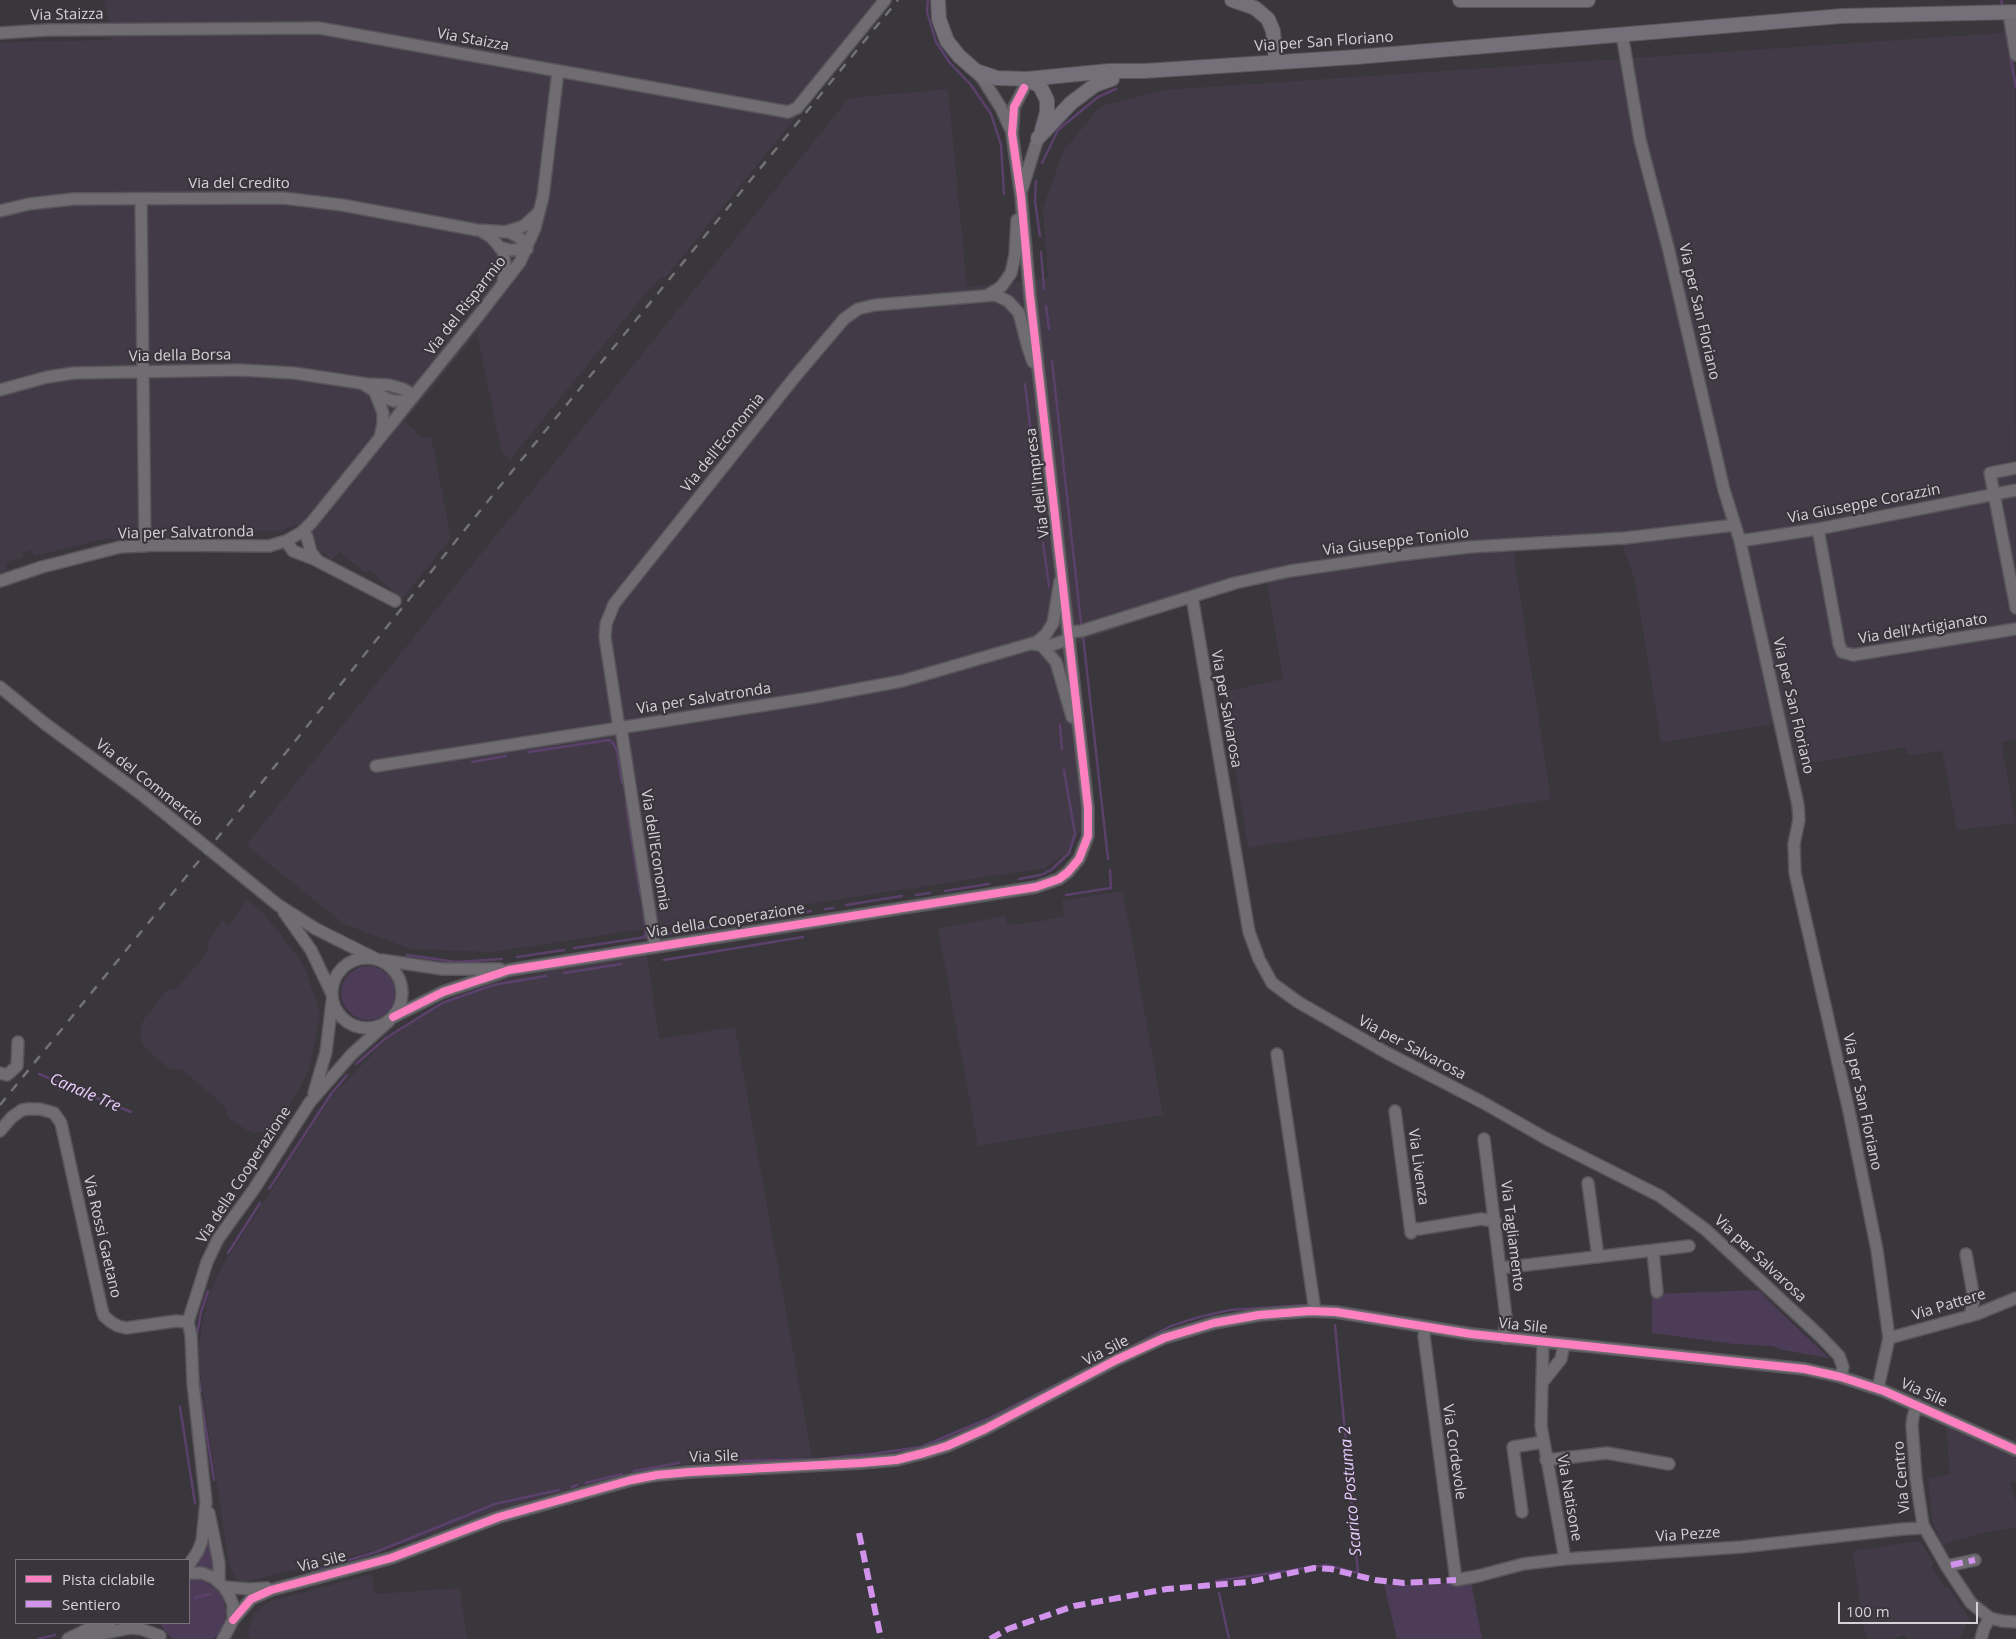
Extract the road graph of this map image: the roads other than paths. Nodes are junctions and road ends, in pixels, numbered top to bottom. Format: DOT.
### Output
graph roads {
  1 [pos="885,0"];
  2 [pos="938,0"];
  3 [pos="1232,0"];
  4 [pos="1460,0"];
  5 [pos="1568,0"];
  6 [pos="1588,0"];
  7 [pos="2012,13"];
  8 [pos="0,34"];
  9 [pos="1622,34"];
  10 [pos="2016,55"];
  11 [pos="1276,61"];
  12 [pos="558,71"];
  13 [pos="1144,71"];
  14 [pos="977,72"];
  15 [pos="1113,75"];
  16 [pos="1032,84"];
  17 [pos="1012,134"];
  18 [pos="1038,138"];
  19 [pos="1021,197"];
  20 [pos="141,200"];
  21 [pos="540,210"];
  22 [pos="0,211"];
  23 [pos="477,230"];
  24 [pos="505,232"];
  25 [pos="500,246"];
  26 [pos="527,248"];
  27 [pos="502,287"];
  28 [pos="988,295"];
  29 [pos="142,371"];
  30 [pos="1039,376"];
  31 [pos="361,383"];
  32 [pos="0,390"];
  33 [pos="375,391"];
  34 [pos="412,398"];
  35 [pos="378,440"];
  36 [pos="2016,468"];
  37 [pos="2016,490"];
  38 [pos="1994,494"];
  39 [pos="312,522"];
  40 [pos="1734,525"];
  41 [pos="1818,528"];
  42 [pos="303,531"];
  43 [pos="286,541"];
  44 [pos="1740,541"];
  45 [pos="145,546"];
  46 [pos="318,561"];
  47 [pos="1062,571"];
  48 [pos="0,582"];
  49 [pos="1192,597"];
  50 [pos="395,602"];
  51 [pos="2016,608"];
  52 [pos="2016,629"];
  53 [pos="1069,635"];
  54 [pos="1038,642"];
  55 [pos="0,687"];
  56 [pos="620,728"];
  57 [pos="1080,734"];
  58 [pos="376,766"];
  59 [pos="1068,872"];
  60 [pos="278,905"];
  61 [pos="655,946"];
  62 [pos="377,959"];
  63 [pos="517,968"];
  64 [pos="332,996"];
  65 [pos="391,1019"];
  66 [pos="18,1042"];
  67 [pos="1277,1054"];
  68 [pos="0,1073"];
  69 [pos="310,1102"];
  70 [pos="1395,1111"];
  71 [pos="0,1131"];
  72 [pos="1484,1139"];
  73 [pos="1588,1183"];
  74 [pos="1495,1221"];
  75 [pos="1689,1246"];
  76 [pos="1653,1251"];
  77 [pos="1966,1254"];
  78 [pos="1598,1257"];
  79 [pos="1501,1268"];
  80 [pos="1657,1292"];
  81 [pos="2016,1298"];
  82 [pos="1315,1311"];
  83 [pos="1970,1316"];
  84 [pos="188,1322"];
  85 [pos="1424,1328"];
  86 [pos="1504,1338"];
  87 [pos="1889,1338"];
  88 [pos="1543,1342"];
  89 [pos="1564,1344"];
  90 [pos="1841,1377"];
  91 [pos="1542,1383"];
  92 [pos="1878,1388"];
  93 [pos="1917,1405"];
  94 [pos="1543,1442"];
  95 [pos="2016,1450"];
  96 [pos="1546,1460"];
  97 [pos="1669,1464"];
  98 [pos="206,1502"];
  99 [pos="1522,1512"];
  100 [pos="1924,1528"];
  101 [pos="1565,1559"];
  102 [pos="1975,1560"];
  103 [pos="190,1563"];
  104 [pos="1951,1564"];
  105 [pos="190,1573"];
  106 [pos="1456,1580"];
  107 [pos="221,1584"];
  108 [pos="282,1586"];
  109 [pos="1990,1618"];
  110 [pos="2016,1622"];
  111 [pos="106,1624"];
  112 [pos="154,1624"];
  113 [pos="231,1629"];
  114 [pos="161,1637"];
  115 [pos="68,1639"];
  116 [pos="77,1639"];
  117 [pos="224,1639"];
  118 [pos="1981,1639"];
  1 -- 12 [label="street, Via Staizza"];
  2 -- 14 [label="main road"];
  3 -- 11 [label="main road"];
  4 -- 5 [label="main road"];
  5 -- 6 [label="main road"];
  7 -- 9 [label="main road, Via per San Floriano"];
  7 -- 10 [label="street"];
  8 -- 12 [label="street, Via Staizza"];
  9 -- 11 [label="main road, Via per San Floriano"];
  9 -- 40 [label="street, Via per San Floriano"];
  11 -- 13 [label="main road, Via per San Floriano"];
  12 -- 21 [label="street, Via del Risparmio"];
  13 -- 15 [label="main road, Via per San Floriano"];
  13 -- 15 [label="main road"];
  14 -- 16 [label="main road, Via per San Floriano"];
  14 -- 17 [label="street, Via dell'Impresa"];
  15 -- 16 [label="main road, Via per San Floriano"];
  15 -- 18 [label="main road"];
  16 -- 17 [label="street, Via dell'Impresa"];
  16 -- 18 [label="main road"];
  17 -- 19 [label="street, Via dell'Impresa"];
  18 -- 19 [label="street, Via dell'Impresa"];
  19 -- 28 [label="street"];
  19 -- 30 [label="street, Via dell'Impresa"];
  20 -- 22 [label="street, Via del Credito"];
  20 -- 23 [label="street, Via del Credito"];
  20 -- 29 [label="street"];
  21 -- 24 [label="street, Via del Credito"];
  21 -- 26 [label="street, Via del Risparmio"];
  23 -- 24 [label="street, Via del Credito"];
  23 -- 25 [label="street, Via del Credito"];
  24 -- 26 [label="street, Via del Credito"];
  25 -- 26 [label="street"];
  25 -- 27 [label="street"];
  26 -- 27 [label="street, Via del Risparmio"];
  27 -- 34 [label="street, Via del Risparmio"];
  28 -- 30 [label="street, Via dell'Economia"];
  28 -- 56 [label="street, Via dell'Economia"];
  29 -- 31 [label="street, Via della Borsa"];
  29 -- 32 [label="street, Via della Borsa"];
  29 -- 45 [label="street"];
  30 -- 47 [label="street, Via dell'Impresa"];
  31 -- 33 [label="street, Via della Borsa"];
  31 -- 34 [label="street, Via della Borsa"];
  33 -- 34 [label="street, Via della Borsa"];
  33 -- 35 [label="street"];
  34 -- 35 [label="street, Via del Risparmio"];
  35 -- 39 [label="street, Via del Risparmio"];
  36 -- 38 [label="street"];
  37 -- 38 [label="street, Via Giuseppe Corazzin"];
  38 -- 41 [label="street, Via Giuseppe Corazzin"];
  38 -- 51 [label="street"];
  39 -- 42 [label="street, Via per Salvatronda"];
  40 -- 44 [label="street, Via per San Floriano"];
  40 -- 49 [label="street, Via Giuseppe Toniolo"];
  41 -- 44 [label="street, Via Giuseppe Corazzin"];
  41 -- 52 [label="street, Via dell'Artigianato"];
  42 -- 43 [label="street, Via per Salvatronda"];
  42 -- 46 [label="street"];
  43 -- 45 [label="street, Via per Salvatronda"];
  43 -- 46 [label="street"];
  44 -- 87 [label="street, Via per San Floriano"];
  45 -- 48 [label="street, Via per Salvatronda"];
  46 -- 50 [label="street"];
  47 -- 53 [label="street, Via dell'Impresa"];
  47 -- 54 [label="street"];
  49 -- 53 [label="street, Via Giuseppe Toniolo"];
  49 -- 90 [label="street, Via per Salvarosa"];
  53 -- 54 [label="street, Via per Salvatronda"];
  53 -- 57 [label="street, Via dell'Impresa"];
  54 -- 56 [label="street, Via per Salvatronda"];
  54 -- 57 [label="street"];
  55 -- 60 [label="street, Via del Commercio"];
  56 -- 58 [label="street, Via per Salvatronda"];
  56 -- 61 [label="street, Via dell'Economia"];
  57 -- 59 [label="street, Via dell'Impresa"];
  59 -- 61 [label="street, Via della Cooperazione"];
  60 -- 62 [label="street, Via del Commercio"];
  60 -- 64 [label="street, Via del Commercio"];
  61 -- 63 [label="street, Via della Cooperazione"];
  62 -- 63 [label="street, Via della Cooperazione"];
  62 -- 64 [label="street"];
  62 -- 65 [label="street"];
  63 -- 65 [label="street, Via della Cooperazione"];
  64 -- 65 [label="street"];
  64 -- 69 [label="street, Via della Cooperazione"];
  65 -- 69 [label="street, Via della Cooperazione"];
  66 -- 68 [label="street"];
  67 -- 82 [label="street"];
  69 -- 84 [label="street, Via della Cooperazione"];
  70 -- 74 [label="street, Via Livenza"];
  71 -- 84 [label="street, Via Rossi Gaetano"];
  72 -- 74 [label="street, Via Tagliamento"];
  73 -- 78 [label="street"];
  74 -- 79 [label="street, Via Tagliamento"];
  75 -- 76 [label="street"];
  76 -- 78 [label="street"];
  76 -- 80 [label="street"];
  77 -- 83 [label="street"];
  78 -- 79 [label="street"];
  79 -- 86 [label="street, Via Tagliamento"];
  81 -- 83 [label="street, Via Pattere"];
  82 -- 85 [label="street, Via Sile"];
  82 -- 108 [label="street, Via Sile"];
  83 -- 87 [label="street, Via Pattere"];
  84 -- 98 [label="street, Via della Cooperazione"];
  85 -- 86 [label="street, Via Sile"];
  85 -- 106 [label="street, Via Cordevole"];
  86 -- 88 [label="street, Via Sile"];
  87 -- 92 [label="street, Via per San Floriano"];
  88 -- 89 [label="street, Via Sile"];
  88 -- 91 [label="street, Via Natisone"];
  89 -- 90 [label="street, Via Sile"];
  89 -- 91 [label="street"];
  90 -- 92 [label="street, Via Sile"];
  91 -- 94 [label="street, Via Natisone"];
  92 -- 93 [label="street, Via Sile"];
  93 -- 95 [label="street, Via Sile"];
  93 -- 100 [label="street, Via Centro"];
  94 -- 96 [label="street, Via Natisone"];
  94 -- 99 [label="street, Via Natisone"];
  96 -- 97 [label="street"];
  96 -- 101 [label="street, Via Natisone"];
  98 -- 103 [label="street, Via della Cooperazione"];
  98 -- 107 [label="street, Via della Cooperazione"];
  100 -- 101 [label="street, Via Pezze"];
  100 -- 109 [label="street, Via Centro"];
  101 -- 106 [label="street, Via Pezze"];
  102 -- 104 [label="street"];
  105 -- 107 [label="street, Via Sile"];
  107 -- 108 [label="street, Via Sile"];
  107 -- 113 [label="street, Via della Cooperazione"];
  108 -- 113 [label="street, Via Sile"];
  109 -- 110 [label="street"];
  109 -- 118 [label="street"];
  111 -- 115 [label="street"];
  112 -- 114 [label="street"];
  113 -- 117 [label="street, Via Sile"];
  114 -- 116 [label="street"];
}
